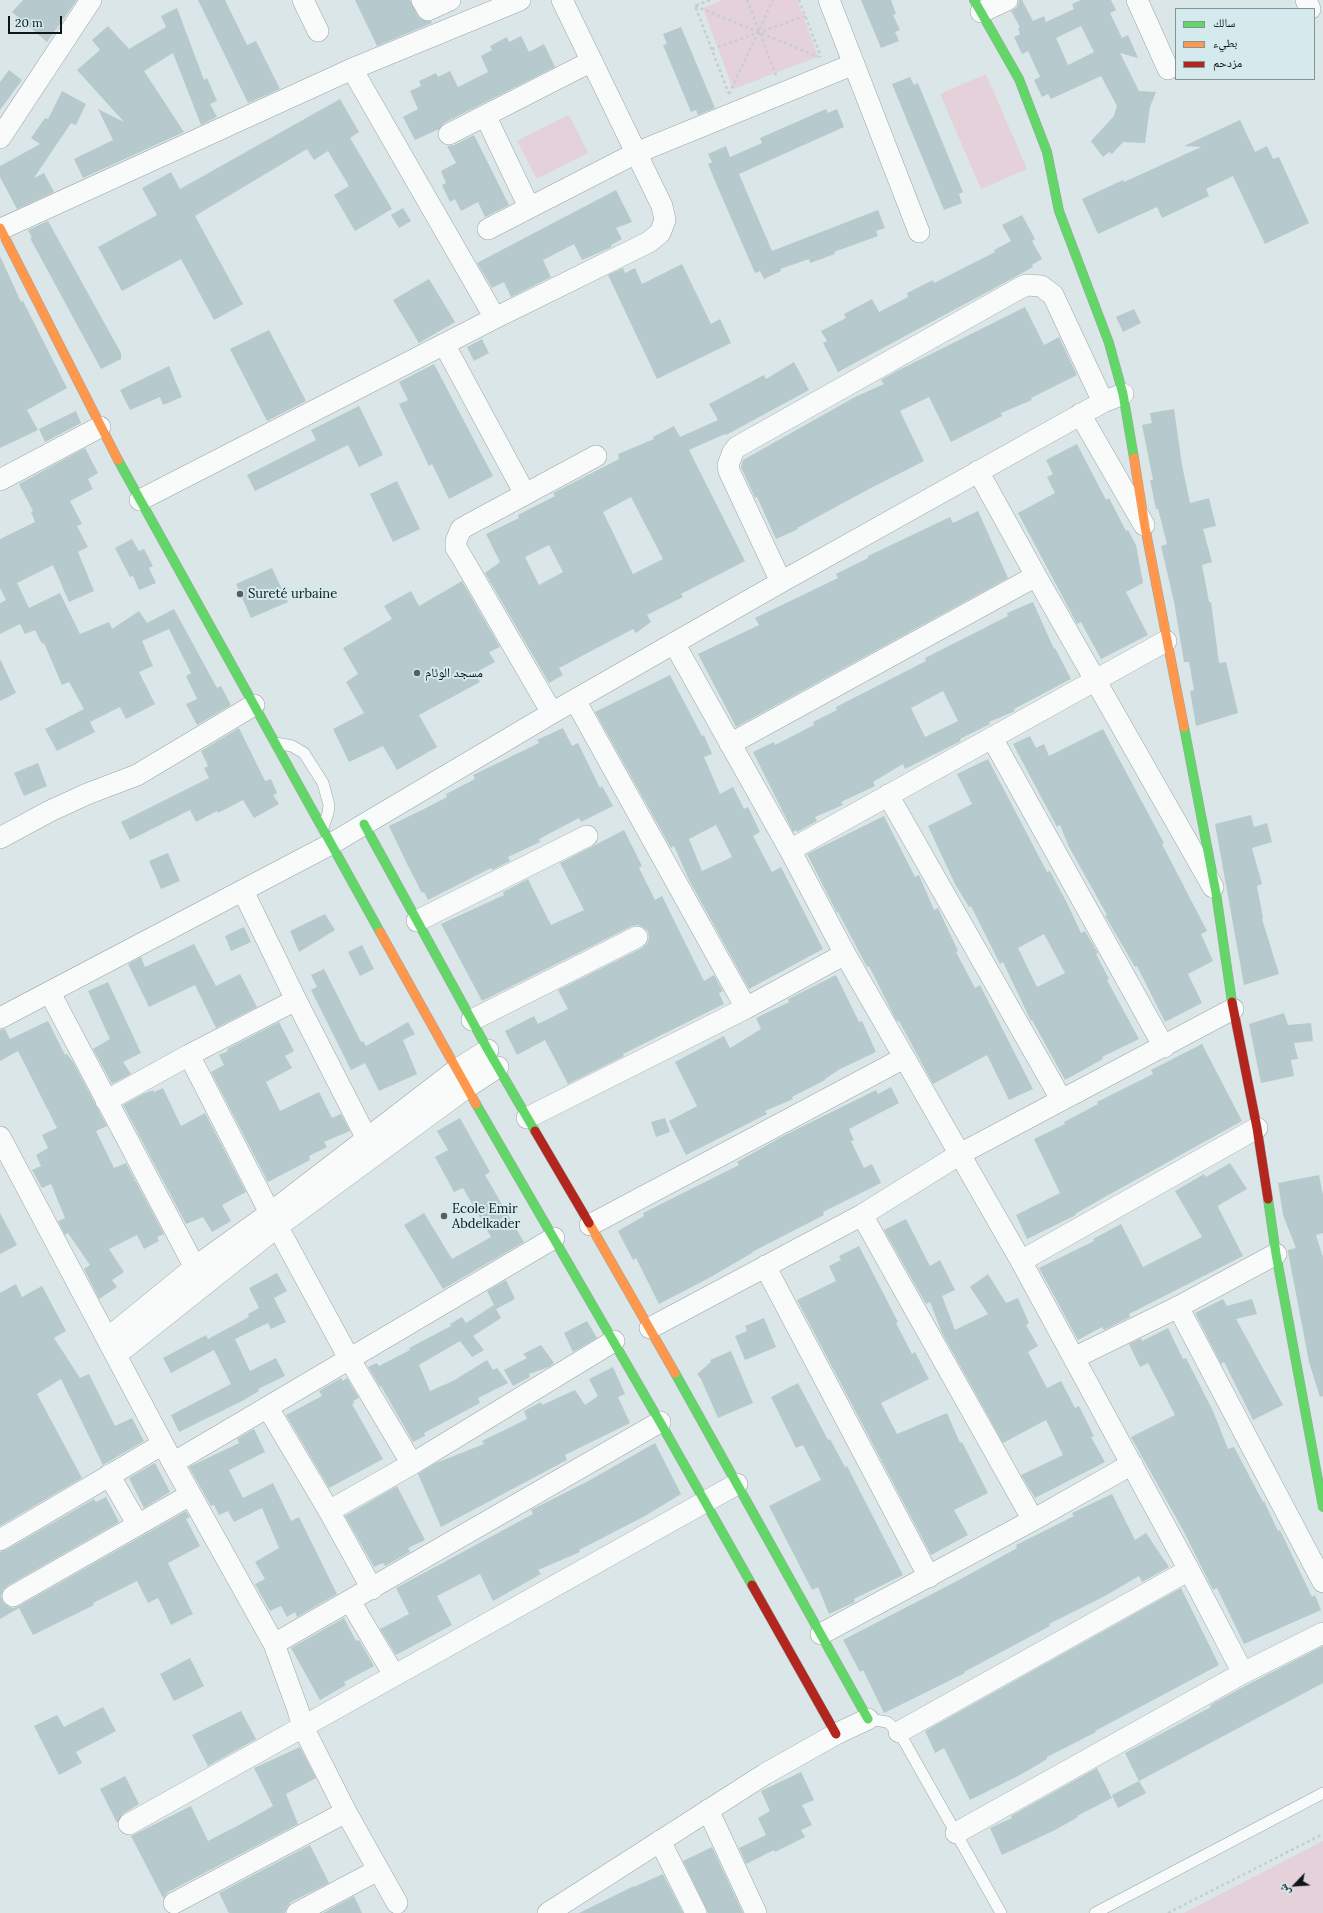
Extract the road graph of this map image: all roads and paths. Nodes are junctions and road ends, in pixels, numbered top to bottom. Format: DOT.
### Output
graph roads {
  1 [pos="91,0"];
  2 [pos="303,0"];
  3 [pos="450,0"];
  4 [pos="520,0"];
  5 [pos="562,0"];
  6 [pos="710,0"];
  7 [pos="747,0"];
  8 [pos="773,0"];
  9 [pos="799,0"];
  10 [pos="829,0"];
  11 [pos="1007,0"];
  12 [pos="1137,0"];
  13 [pos="425,5"];
  14 [pos="695,6"];
  15 [pos="978,6"];
  16 [pos="805,16"];
  17 [pos="318,31"];
  18 [pos="442,32"];
  19 [pos="759,32"];
  20 [pos="712,49"];
  21 [pos="821,58"];
  22 [pos="592,61"];
  23 [pos="815,61"];
  24 [pos="854,64"];
  25 [pos="352,69"];
  26 [pos="1168,69"];
  27 [pos="783,73"];
  28 [pos="776,76"];
  29 [pos="770,78"];
  30 [pos="736,92"];
  31 [pos="729,94"];
  32 [pos="486,117"];
  33 [pos="449,134"];
  34 [pos="0,138"];
  35 [pos="636,153"];
  36 [pos="529,207"];
  37 [pos="0,228"];
  38 [pos="488,229"];
  39 [pos="919,232"];
  40 [pos="495,318"];
  41 [pos="444,344"];
  42 [pos="1123,394"];
  43 [pos="1103,402"];
  44 [pos="1080,414"];
  45 [pos="100,427"];
  46 [pos="596,456"];
  47 [pos="978,471"];
  48 [pos="0,480"];
  49 [pos="524,494"];
  50 [pos="140,500"];
  51 [pos="1145,527"];
  52 [pos="1036,576"];
  53 [pos="781,582"];
  54 [pos="1166,641"];
  55 [pos="674,643"];
  56 [pos="1096,680"];
  57 [pos="575,700"];
  58 [pos="254,705"];
  59 [pos="552,713"];
  60 [pos="992,738"];
  61 [pos="275,743"];
  62 [pos="730,744"];
  63 [pos="888,795"];
  64 [pos="364,824"];
  65 [pos="327,836"];
  66 [pos="587,836"];
  67 [pos="0,838"];
  68 [pos="790,850"];
  69 [pos="243,891"];
  70 [pos="1216,892"];
  71 [pos="417,921"];
  72 [pos="637,937"];
  73 [pos="845,954"];
  74 [pos="50,993"];
  75 [pos="296,1000"];
  76 [pos="746,1008"];
  77 [pos="1233,1009"];
  78 [pos="0,1018"];
  79 [pos="472,1020"];
  80 [pos="1164,1047"];
  81 [pos="189,1055"];
  82 [pos="493,1058"];
  83 [pos="904,1058"];
  84 [pos="456,1070"];
  85 [pos="466,1088"];
  86 [pos="1061,1099"];
  87 [pos="106,1101"];
  88 [pos="527,1118"];
  89 [pos="1257,1128"];
  90 [pos="0,1137"];
  91 [pos="367,1139"];
  92 [pos="960,1154"];
  93 [pos="862,1214"];
  94 [pos="274,1220"];
  95 [pos="590,1225"];
  96 [pos="554,1238"];
  97 [pos="1276,1254"];
  98 [pos="1020,1261"];
  99 [pos="765,1266"];
  100 [pos="200,1276"];
  101 [pos="1178,1307"];
  102 [pos="650,1328"];
  103 [pos="614,1342"];
  104 [pos="112,1346"];
  105 [pos="1074,1358"];
  106 [pos="350,1360"];
  107 [pos="268,1408"];
  108 [pos="660,1422"];
  109 [pos="163,1444"];
  110 [pos="173,1463"];
  111 [pos="412,1464"];
  112 [pos="1132,1464"];
  113 [pos="109,1475"];
  114 [pos="737,1484"];
  115 [pos="190,1494"];
  116 [pos="705,1501"];
  117 [pos="1323,1507"];
  118 [pos="329,1511"];
  119 [pos="1032,1520"];
  120 [pos="138,1525"];
  121 [pos="0,1540"];
  122 [pos="1190,1570"];
  123 [pos="929,1577"];
  124 [pos="1323,1582"];
  125 [pos="372,1589"];
  126 [pos="13,1596"];
  127 [pos="350,1601"];
  128 [pos="1323,1633"];
  129 [pos="821,1634"];
  130 [pos="274,1644"];
  131 [pos="1243,1673"];
  132 [pos="394,1676"];
  133 [pos="868,1719"];
  134 [pos="303,1727"];
  135 [pos="899,1732"];
  136 [pos="836,1734"];
  137 [pos="1323,1793"];
  138 [pos="708,1810"];
  139 [pos="346,1812"];
  140 [pos="129,1824"];
  141 [pos="956,1833"];
  142 [pos="1323,1834"];
  143 [pos="660,1841"];
  144 [pos="378,1870"];
  145 [pos="174,1903"];
  146 [pos="397,1903"];
  147 [pos="297,1913"];
  148 [pos="548,1913"];
  149 [pos="696,1913"];
  150 [pos="756,1913"];
  151 [pos="1001,1913"];
  152 [pos="1095,1913"];
  153 [pos="1168,1913"];
  1 -- 34 [label="street"];
  2 -- 17 [label="street"];
  3 -- 13 [label="street"];
  4 -- 18 [label="street"];
  5 -- 22 [label="street"];
  6 -- 14 [label="path"];
  7 -- 19 [label="path"];
  8 -- 19 [label="path"];
  9 -- 16 [label="path"];
  10 -- 24 [label="street"];
  11 -- 15 [label="street"];
  12 -- 26 [label="street"];
  13 -- 18 [label="street"];
  14 -- 19 [label="path"];
  14 -- 20 [label="path"];
  15 -- 42 [label="street"];
  16 -- 19 [label="path"];
  16 -- 21 [label="path"];
  18 -- 25 [label="street"];
  19 -- 20 [label="path"];
  19 -- 21 [label="path"];
  19 -- 28 [label="path"];
  19 -- 31 [label="path"];
  20 -- 31 [label="path"];
  21 -- 23 [label="path"];
  22 -- 32 [label="street"];
  22 -- 35 [label="street"];
  24 -- 35 [label="street"];
  24 -- 39 [label="street"];
  25 -- 37 [label="street"];
  25 -- 40 [label="street"];
  27 -- 28 [label="path"];
  28 -- 29 [label="path"];
  30 -- 31 [label="path"];
  32 -- 33 [label="street"];
  32 -- 36 [label="street"];
  35 -- 36 [label="street"];
  35 -- 40 [label="street"];
  36 -- 38 [label="street"];
  37 -- 45 [label="street"];
  40 -- 41 [label="street"];
  41 -- 49 [label="street"];
  41 -- 50 [label="street"];
  42 -- 43 [label="street"];
  42 -- 51 [label="street"];
  43 -- 44 [label="street"];
  43 -- 53 [label="street"];
  44 -- 47 [label="street"];
  44 -- 51 [label="street"];
  45 -- 48 [label="street"];
  45 -- 50 [label="street"];
  46 -- 49 [label="street"];
  47 -- 52 [label="street"];
  47 -- 53 [label="street"];
  49 -- 59 [label="street"];
  50 -- 58 [label="street"];
  51 -- 54 [label="street"];
  52 -- 56 [label="street"];
  52 -- 62 [label="street"];
  53 -- 55 [label="street"];
  54 -- 56 [label="street"];
  54 -- 70 [label="street"];
  55 -- 57 [label="street"];
  55 -- 62 [label="street"];
  56 -- 60 [label="street"];
  56 -- 70 [label="street"];
  57 -- 59 [label="street"];
  57 -- 76 [label="street"];
  58 -- 61 [label="street"];
  58 -- 67 [label="street"];
  59 -- 64 [label="street"];
  60 -- 63 [label="street"];
  60 -- 80 [label="street"];
  61 -- 65 [label="street"];
  61 -- 65 [label="lane"];
  62 -- 68 [label="street"];
  63 -- 68 [label="street"];
  63 -- 86 [label="street"];
  64 -- 65 [label="street"];
  64 -- 71 [label="street"];
  65 -- 69 [label="street"];
  65 -- 84 [label="street"];
  66 -- 71 [label="street"];
  68 -- 73 [label="street"];
  69 -- 74 [label="street"];
  69 -- 75 [label="street"];
  70 -- 77 [label="street"];
  71 -- 79 [label="street"];
  72 -- 79 [label="street"];
  73 -- 76 [label="street"];
  73 -- 83 [label="street"];
  74 -- 78 [label="street"];
  74 -- 87 [label="street"];
  75 -- 81 [label="street"];
  75 -- 91 [label="street"];
  76 -- 88 [label="street"];
  77 -- 80 [label="street"];
  77 -- 89 [label="street"];
  79 -- 82 [label="street"];
  80 -- 86 [label="street"];
  81 -- 87 [label="street"];
  81 -- 94 [label="street"];
  82 -- 84 [label="street"];
  82 -- 85 [label="street"];
  82 -- 88 [label="street"];
  83 -- 92 [label="street"];
  83 -- 95 [label="street"];
  84 -- 85 [label="street"];
  84 -- 91 [label="street"];
  85 -- 94 [label="street"];
  85 -- 96 [label="street"];
  86 -- 92 [label="street"];
  87 -- 100 [label="street"];
  88 -- 95 [label="street"];
  89 -- 97 [label="street"];
  89 -- 98 [label="street"];
  90 -- 104 [label="street"];
  91 -- 94 [label="street"];
  92 -- 93 [label="street"];
  92 -- 98 [label="street"];
  93 -- 99 [label="street"];
  93 -- 119 [label="street"];
  94 -- 100 [label="street"];
  94 -- 106 [label="street"];
  95 -- 102 [label="street"];
  96 -- 103 [label="street"];
  96 -- 106 [label="street"];
  97 -- 101 [label="street"];
  97 -- 117 [label="street"];
  98 -- 105 [label="street"];
  99 -- 102 [label="street"];
  99 -- 123 [label="street"];
  100 -- 104 [label="street"];
  101 -- 105 [label="street"];
  101 -- 124 [label="street"];
  102 -- 114 [label="street"];
  103 -- 108 [label="street"];
  103 -- 111 [label="street"];
  104 -- 109 [label="street"];
  105 -- 112 [label="street"];
  106 -- 107 [label="street"];
  106 -- 111 [label="street"];
  107 -- 110 [label="street"];
  107 -- 118 [label="street"];
  108 -- 116 [label="street"];
  108 -- 125 [label="street"];
  109 -- 110 [label="street"];
  109 -- 113 [label="street"];
  110 -- 115 [label="street"];
  111 -- 118 [label="street"];
  112 -- 119 [label="street"];
  112 -- 122 [label="street"];
  113 -- 120 [label="street"];
  113 -- 121 [label="street"];
  114 -- 116 [label="street"];
  114 -- 129 [label="street"];
  115 -- 120 [label="street"];
  115 -- 130 [label="street"];
  116 -- 132 [label="street"];
  116 -- 136 [label="street"];
  118 -- 125 [label="street"];
  119 -- 123 [label="street"];
  120 -- 126 [label="street"];
  122 -- 131 [label="street"];
  122 -- 135 [label="street"];
  123 -- 129 [label="street"];
  125 -- 127 [label="street"];
  127 -- 130 [label="street"];
  127 -- 132 [label="street"];
  128 -- 131 [label="street"];
  129 -- 133 [label="street"];
  130 -- 134 [label="street"];
  131 -- 141 [label="street"];
  132 -- 134 [label="street"];
  133 -- 135 [label="lane"];
  133 -- 136 [label="street"];
  134 -- 139 [label="street"];
  134 -- 140 [label="street"];
  135 -- 141 [label="lane"];
  136 -- 138 [label="street"];
  137 -- 152 [label="lane"];
  138 -- 143 [label="street"];
  138 -- 150 [label="street"];
  139 -- 144 [label="street"];
  139 -- 145 [label="street"];
  141 -- 151 [label="lane"];
  142 -- 153 [label="path"];
  143 -- 148 [label="street"];
  143 -- 149 [label="street"];
  144 -- 146 [label="street"];
  144 -- 147 [label="street"];
}
